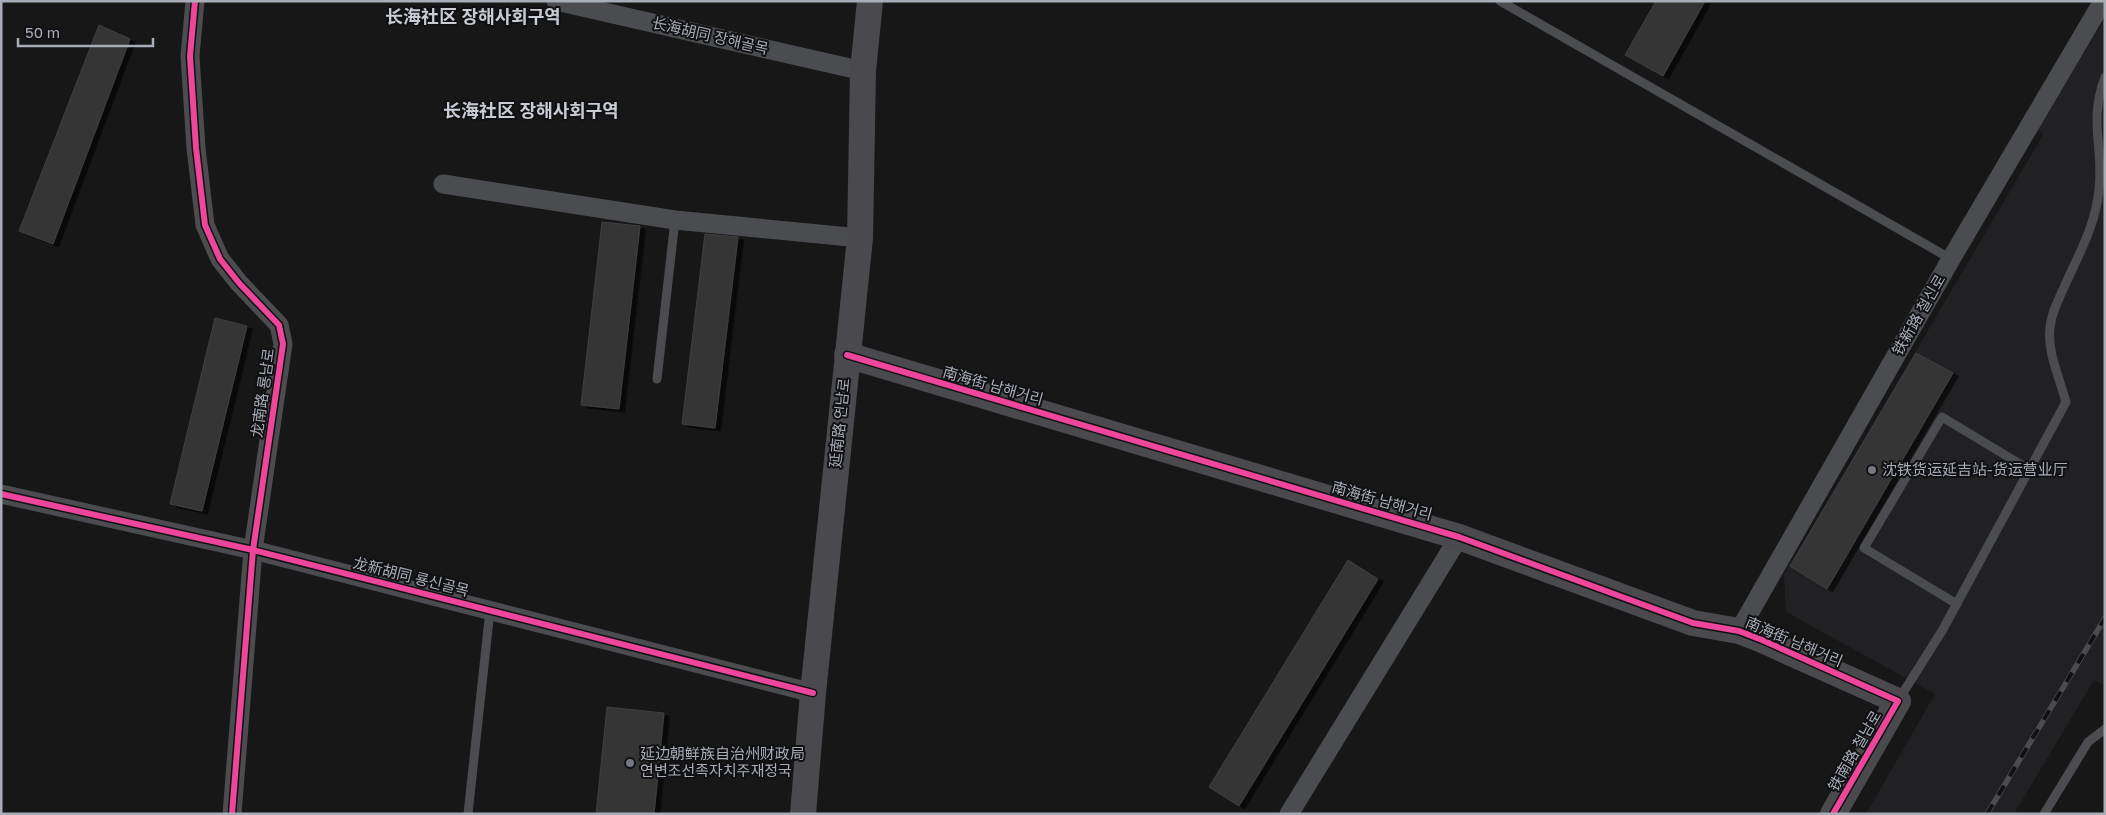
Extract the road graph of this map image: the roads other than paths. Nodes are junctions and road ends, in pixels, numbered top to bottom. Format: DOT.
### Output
graph roads {
  1 [pos="195,1"];
  2 [pos="556,1"];
  3 [pos="870,1"];
  4 [pos="1500,1"];
  5 [pos="2103,1"];
  6 [pos="863,71"];
  7 [pos="2105,77"];
  8 [pos="444,184"];
  9 [pos="675,220"];
  10 [pos="860,238"];
  11 [pos="1951,259"];
  12 [pos="847,356"];
  13 [pos="657,379"];
  14 [pos="2030,470"];
  15 [pos="1,494"];
  16 [pos="1459,536"];
  17 [pos="253,550"];
  18 [pos="1957,604"];
  19 [pos="490,609"];
  20 [pos="1739,631"];
  21 [pos="813,693"];
  22 [pos="1898,701"];
  23 [pos="2105,729"];
  24 [pos="232,814"];
  25 [pos="468,814"];
  26 [pos="803,814"];
  27 [pos="1289,814"];
  28 [pos="1833,814"];
  29 [pos="2044,814"];
  1 -- 17 [label="street, 龙南路 룡남로"];
  2 -- 6 [label="street, 长海胡同 장해골목"];
  3 -- 6 [label="street, 延南路 연남로"];
  4 -- 11 [label="lane"];
  5 -- 11 [label="street, 铁新路 철신로"];
  6 -- 10 [label="street, 延南路 연남로"];
  7 -- 14 [label="lane"];
  8 -- 9 [label="street"];
  9 -- 10 [label="street"];
  9 -- 13 [label="lane"];
  10 -- 12 [label="street, 延南路 연남로"];
  11 -- 20 [label="street, 铁新路 철신로"];
  12 -- 16 [label="street, 南海街 남해거리"];
  12 -- 21 [label="street, 延南路 연남로"];
  14 -- 18 [label="lane"];
  14 -- 18 [label="lane"];
  15 -- 17 [label="street, 龙新胡同 룡신골목"];
  16 -- 20 [label="street, 南海街 남해거리"];
  16 -- 27 [label="street"];
  17 -- 19 [label="street, 龙新胡同 룡신골목"];
  17 -- 24 [label="street, 龙南路 룡남로"];
  18 -- 22 [label="lane"];
  19 -- 21 [label="street, 龙新胡同 룡신골목"];
  19 -- 25 [label="lane"];
  20 -- 22 [label="street, 南海街 남해거리"];
  21 -- 26 [label="street, 延南路 연남로"];
  22 -- 28 [label="street, 铁南路 철남로"];
  23 -- 29 [label="lane"];
}
